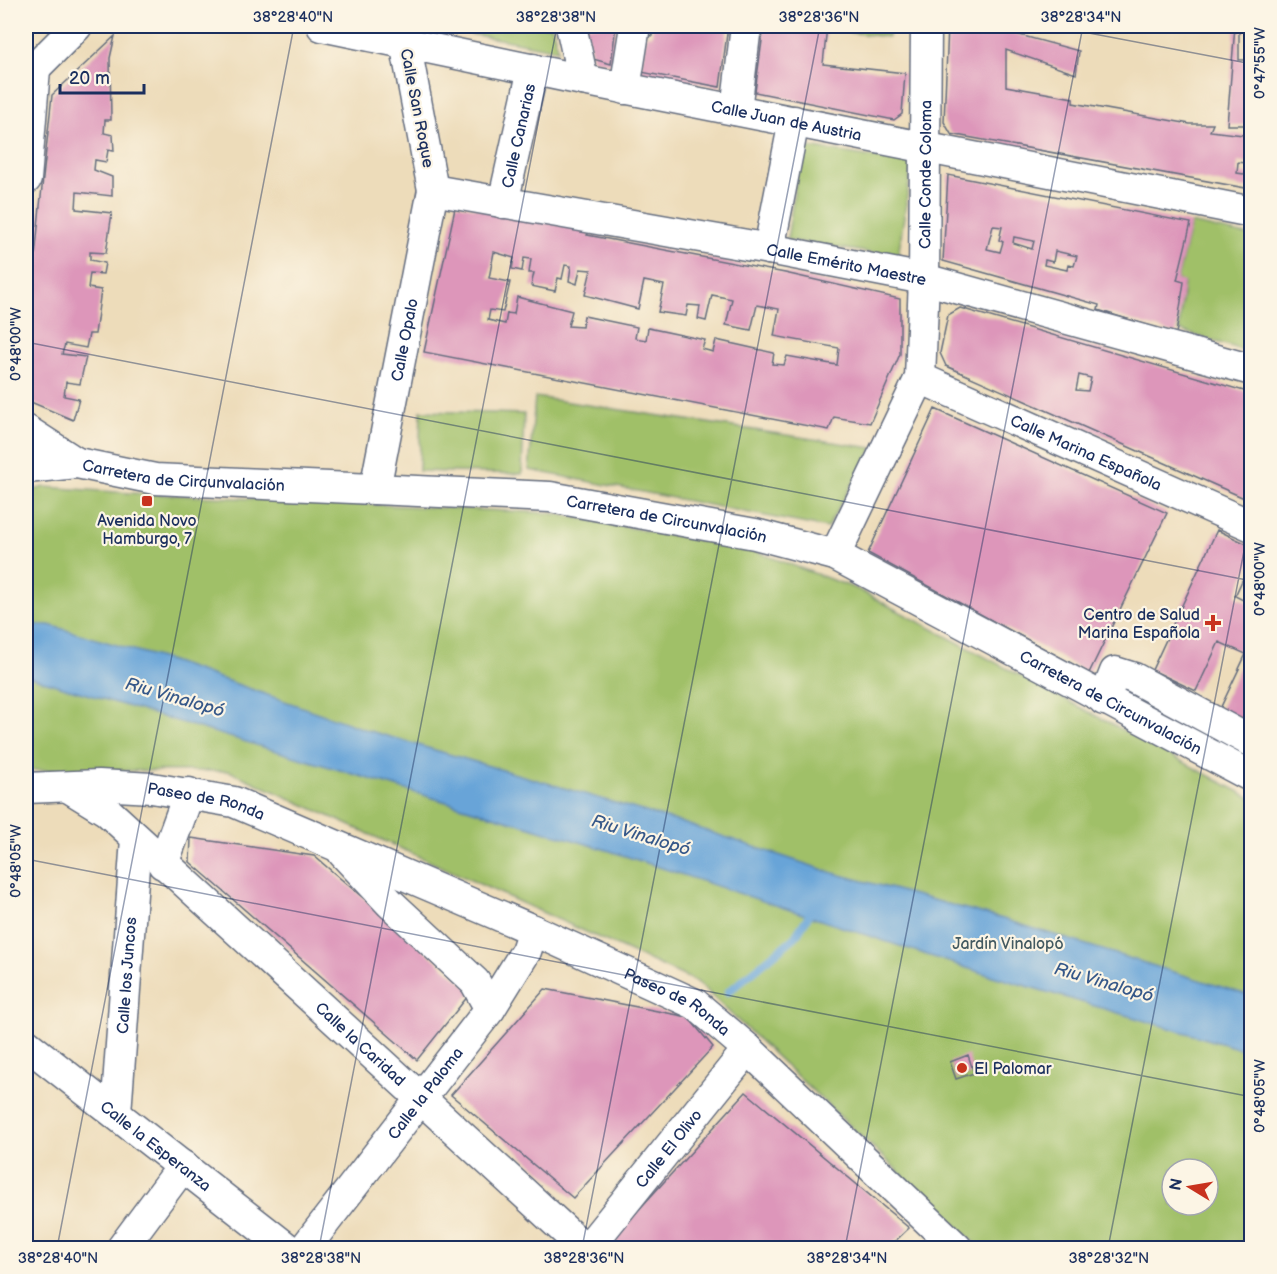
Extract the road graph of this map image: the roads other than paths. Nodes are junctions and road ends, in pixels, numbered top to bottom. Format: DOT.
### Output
graph roads {
  1 [pos="77,26"];
  2 [pos="322,26"];
  3 [pos="571,26"];
  4 [pos="635,26"];
  5 [pos="746,26"];
  6 [pos="926,26"];
  7 [pos="403,33"];
  8 [pos="533,69"];
  9 [pos="30,73"];
  10 [pos="583,80"];
  11 [pos="625,89"];
  12 [pos="736,110"];
  13 [pos="794,121"];
  14 [pos="925,146"];
  15 [pos="26,179"];
  16 [pos="433,190"];
  17 [pos="503,202"];
  18 [pos="1251,212"];
  19 [pos="769,249"];
  20 [pos="924,279"];
  21 [pos="1251,370"];
  22 [pos="920,378"];
  23 [pos="26,430"];
  24 [pos="77,463"];
  25 [pos="26,468"];
  26 [pos="375,489"];
  27 [pos="1251,526"];
  28 [pos="835,555"];
  29 [pos="1104,700"];
  30 [pos="1251,742"];
  31 [pos="1251,777"];
  32 [pos="26,788"];
  33 [pos="68,788"];
  34 [pos="189,793"];
  35 [pos="136,839"];
  36 [pos="338,846"];
  37 [pos="164,864"];
  38 [pos="533,930"];
  39 [pos="490,1009"];
  40 [pos="26,1044"];
  41 [pos="748,1049"];
  42 [pos="421,1099"];
  43 [pos="116,1113"];
  44 [pos="183,1166"];
  45 [pos="946,1245"];
  46 [pos="122,1248"];
  47 [pos="286,1248"];
  48 [pos="305,1248"];
  49 [pos="586,1248"];
  1 -- 9 [label="street"];
  2 -- 7 [label="street, Calle Juan de Austria"];
  3 -- 10 [label="street"];
  4 -- 11 [label="street"];
  5 -- 12 [label="street"];
  6 -- 14 [label="street, Calle Conde Coloma"];
  7 -- 8 [label="street, Calle Juan de Austria"];
  7 -- 16 [label="street, Calle San Roque"];
  8 -- 10 [label="street, Calle Juan de Austria"];
  8 -- 17 [label="street, Calle Canarias"];
  9 -- 15 [label="street"];
  10 -- 11 [label="street, Calle Juan de Austria"];
  11 -- 12 [label="street, Calle Juan de Austria"];
  12 -- 13 [label="street, Calle Juan de Austria"];
  13 -- 14 [label="street, Calle Juan de Austria"];
  13 -- 19 [label="street"];
  14 -- 18 [label="street, Calle Juan de Austria"];
  14 -- 20 [label="street, Calle Conde Coloma"];
  16 -- 17 [label="street, Calle Emérito Maestre"];
  16 -- 26 [label="street, Calle Opalo"];
  17 -- 19 [label="street, Calle Emérito Maestre"];
  19 -- 20 [label="street, Calle Emérito Maestre"];
  20 -- 21 [label="street, Calle Emérito Maestre"];
  20 -- 22 [label="street, Calle Conde Coloma"];
  22 -- 27 [label="street, Calle Marina Española"];
  22 -- 28 [label="street, Calle Conde Coloma"];
  23 -- 24 [label="street"];
  24 -- 25 [label="street, Carretera de Circunvalación"];
  24 -- 26 [label="street, Carretera de Circunvalación"];
  26 -- 28 [label="street, Carretera de Circunvalación"];
  28 -- 29 [label="street, Carretera de Circunvalación"];
  29 -- 30 [label="street"];
  29 -- 31 [label="street, Carretera de Circunvalación"];
  32 -- 33 [label="street, Paseo de Ronda"];
  33 -- 34 [label="street, Paseo de Ronda"];
  33 -- 35 [label="street"];
  34 -- 36 [label="street, Paseo de Ronda"];
  34 -- 37 [label="street"];
  35 -- 37 [label="street, Calle la Caridad"];
  35 -- 43 [label="street, Calle los Juncos"];
  36 -- 38 [label="street, Paseo de Ronda"];
  36 -- 39 [label="street, Paseo de Ronda"];
  37 -- 42 [label="street, Calle la Caridad"];
  38 -- 39 [label="street, Calle la Paloma"];
  38 -- 41 [label="street, Paseo de Ronda"];
  39 -- 42 [label="street, Calle la Paloma"];
  40 -- 43 [label="street, Calle la Esperanza"];
  41 -- 45 [label="street, Paseo de Ronda"];
  41 -- 49 [label="street, Calle El Olivo"];
  42 -- 48 [label="street, Calle la Paloma"];
  42 -- 49 [label="street, Calle la Caridad"];
  43 -- 44 [label="street, Calle la Esperanza"];
  44 -- 46 [label="street"];
  44 -- 47 [label="street, Calle la Esperanza"];
}
